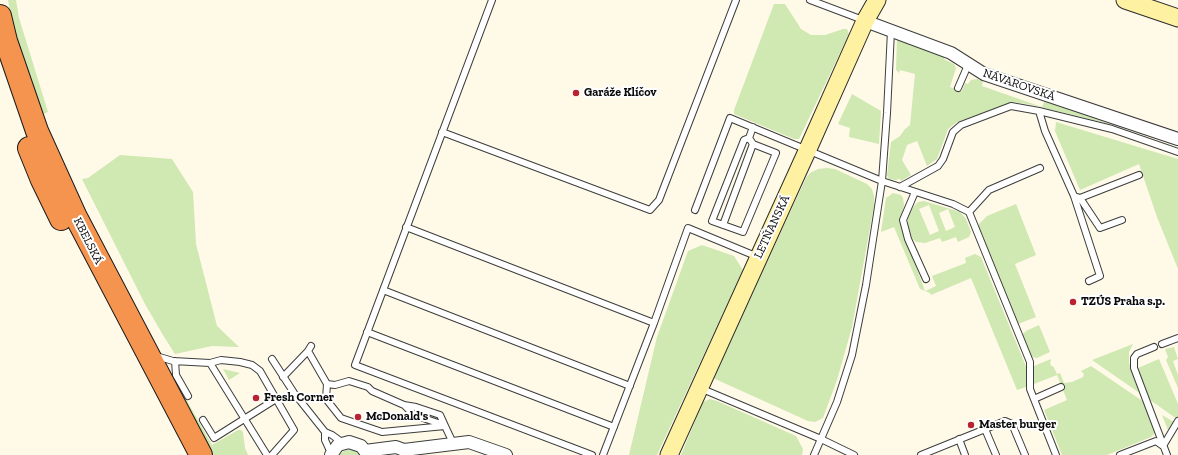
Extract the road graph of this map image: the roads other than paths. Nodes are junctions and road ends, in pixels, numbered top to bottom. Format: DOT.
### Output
graph roads {
  1 [pos="492,0"];
  2 [pos="736,0"];
  3 [pos="810,0"];
  4 [pos="877,0"];
  5 [pos="1125,0"];
  6 [pos="1152,4"];
  7 [pos="0,16"];
  8 [pos="1178,18"];
  9 [pos="865,21"];
  10 [pos="891,31"];
  11 [pos="968,65"];
  12 [pos="0,66"];
  13 [pos="958,88"];
  14 [pos="1039,111"];
  15 [pos="753,127"];
  16 [pos="442,132"];
  17 [pos="748,138"];
  18 [pos="1178,139"];
  19 [pos="753,144"];
  20 [pos="808,149"];
  21 [pos="1178,152"];
  22 [pos="1040,168"];
  23 [pos="1139,175"];
  24 [pos="882,181"];
  25 [pos="900,187"];
  26 [pos="915,192"];
  27 [pos="1077,197"];
  28 [pos="695,210"];
  29 [pos="969,212"];
  30 [pos="1122,220"];
  31 [pos="723,225"];
  32 [pos="406,227"];
  33 [pos="758,257"];
  34 [pos="926,279"];
  35 [pos="1089,281"];
  36 [pos="383,290"];
  37 [pos="654,323"];
  38 [pos="367,332"];
  39 [pos="1178,338"];
  40 [pos="1162,344"];
  41 [pos="1154,347"];
  42 [pos="147,354"];
  43 [pos="272,359"];
  44 [pos="175,361"];
  45 [pos="210,363"];
  46 [pos="283,377"];
  47 [pos="327,384"];
  48 [pos="630,386"];
  49 [pos="1061,387"];
  50 [pos="699,388"];
  51 [pos="188,396"];
  52 [pos="276,399"];
  53 [pos="1034,399"];
  54 [pos="244,419"];
  55 [pos="203,420"];
  56 [pos="1178,422"];
  57 [pos="445,426"];
  58 [pos="614,427"];
  59 [pos="985,429"];
  60 [pos="325,432"];
  61 [pos="821,439"];
  62 [pos="959,439"];
  63 [pos="343,443"];
  64 [pos="453,443"];
  65 [pos="1163,446"];
  66 [pos="401,452"];
  67 [pos="367,453"];
  68 [pos="933,453"];
  69 [pos="331,454"];
  70 [pos="184,455"];
  71 [pos="200,455"];
  72 [pos="267,455"];
  73 [pos="272,455"];
  74 [pos="506,455"];
  75 [pos="592,455"];
  76 [pos="602,455"];
  77 [pos="669,455"];
  78 [pos="814,455"];
  79 [pos="854,455"];
  80 [pos="921,455"];
  81 [pos="966,455"];
  82 [pos="996,455"];
  83 [pos="1024,455"];
  84 [pos="1056,455"];
  85 [pos="1120,455"];
  86 [pos="1167,455"];
  1 -- 16 [label="lane"];
  2 -- 16 [label="lane"];
  3 -- 9 [label="lane"];
  4 -- 9 [label="street, LETŇANSKÁ"];
  5 -- 6 [label="street"];
  6 -- 8 [label="street"];
  7 -- 42 [label="highway, KBELSKÁ"];
  9 -- 10 [label="street, NÁVAROVSKÁ"];
  9 -- 20 [label="street, LETŇANSKÁ"];
  10 -- 11 [label="street, NÁVAROVSKÁ"];
  10 -- 24 [label="lane"];
  11 -- 13 [label="lane"];
  11 -- 18 [label="street, NÁVAROVSKÁ"];
  12 -- 70 [label="highway, KBELSKÁ"];
  14 -- 21 [label="lane"];
  14 -- 25 [label="lane"];
  14 -- 27 [label="lane"];
  15 -- 17 [label="lane"];
  15 -- 20 [label="lane"];
  15 -- 28 [label="lane"];
  16 -- 32 [label="lane"];
  17 -- 19 [label="lane"];
  17 -- 31 [label="lane"];
  19 -- 31 [label="lane"];
  19 -- 31 [label="lane"];
  20 -- 24 [label="lane"];
  20 -- 33 [label="street, LETŇANSKÁ"];
  22 -- 29 [label="lane"];
  23 -- 27 [label="lane"];
  24 -- 25 [label="lane"];
  24 -- 61 [label="lane"];
  25 -- 26 [label="lane"];
  26 -- 29 [label="lane"];
  26 -- 34 [label="lane"];
  27 -- 30 [label="lane"];
  27 -- 35 [label="lane"];
  29 -- 53 [label="lane"];
  32 -- 36 [label="lane"];
  32 -- 37 [label="lane"];
  33 -- 37 [label="lane"];
  33 -- 50 [label="street, LETŇANSKÁ"];
  36 -- 38 [label="lane"];
  36 -- 48 [label="lane"];
  37 -- 48 [label="lane"];
  38 -- 58 [label="lane"];
  38 -- 75 [label="lane"];
  39 -- 40 [label="lane"];
  41 -- 65 [label="lane"];
  42 -- 44 [label="lane"];
  42 -- 71 [label="highway, KBELSKÁ"];
  43 -- 46 [label="lane"];
  44 -- 45 [label="lane"];
  44 -- 51 [label="lane"];
  45 -- 52 [label="lane"];
  45 -- 54 [label="lane"];
  46 -- 47 [label="lane"];
  46 -- 60 [label="lane"];
  47 -- 57 [label="lane"];
  47 -- 57 [label="lane"];
  48 -- 58 [label="lane"];
  49 -- 53 [label="lane"];
  50 -- 61 [label="lane"];
  50 -- 77 [label="street, LETŇANSKÁ"];
  52 -- 54 [label="lane"];
  52 -- 73 [label="lane"];
  53 -- 84 [label="lane"];
  54 -- 55 [label="lane"];
  54 -- 72 [label="lane"];
  56 -- 65 [label="lane"];
  57 -- 64 [label="lane"];
  58 -- 76 [label="lane"];
  59 -- 62 [label="lane"];
  59 -- 82 [label="lane"];
  59 -- 83 [label="lane"];
  60 -- 63 [label="lane"];
  60 -- 69 [label="lane"];
  61 -- 78 [label="lane"];
  61 -- 79 [label="lane"];
  62 -- 68 [label="lane"];
  62 -- 81 [label="lane"];
  63 -- 67 [label="street"];
  63 -- 69 [label="street"];
  64 -- 66 [label="street"];
  64 -- 74 [label="street"];
  65 -- 85 [label="lane"];
  65 -- 86 [label="lane"];
  66 -- 67 [label="street"];
  68 -- 80 [label="lane"];
}
